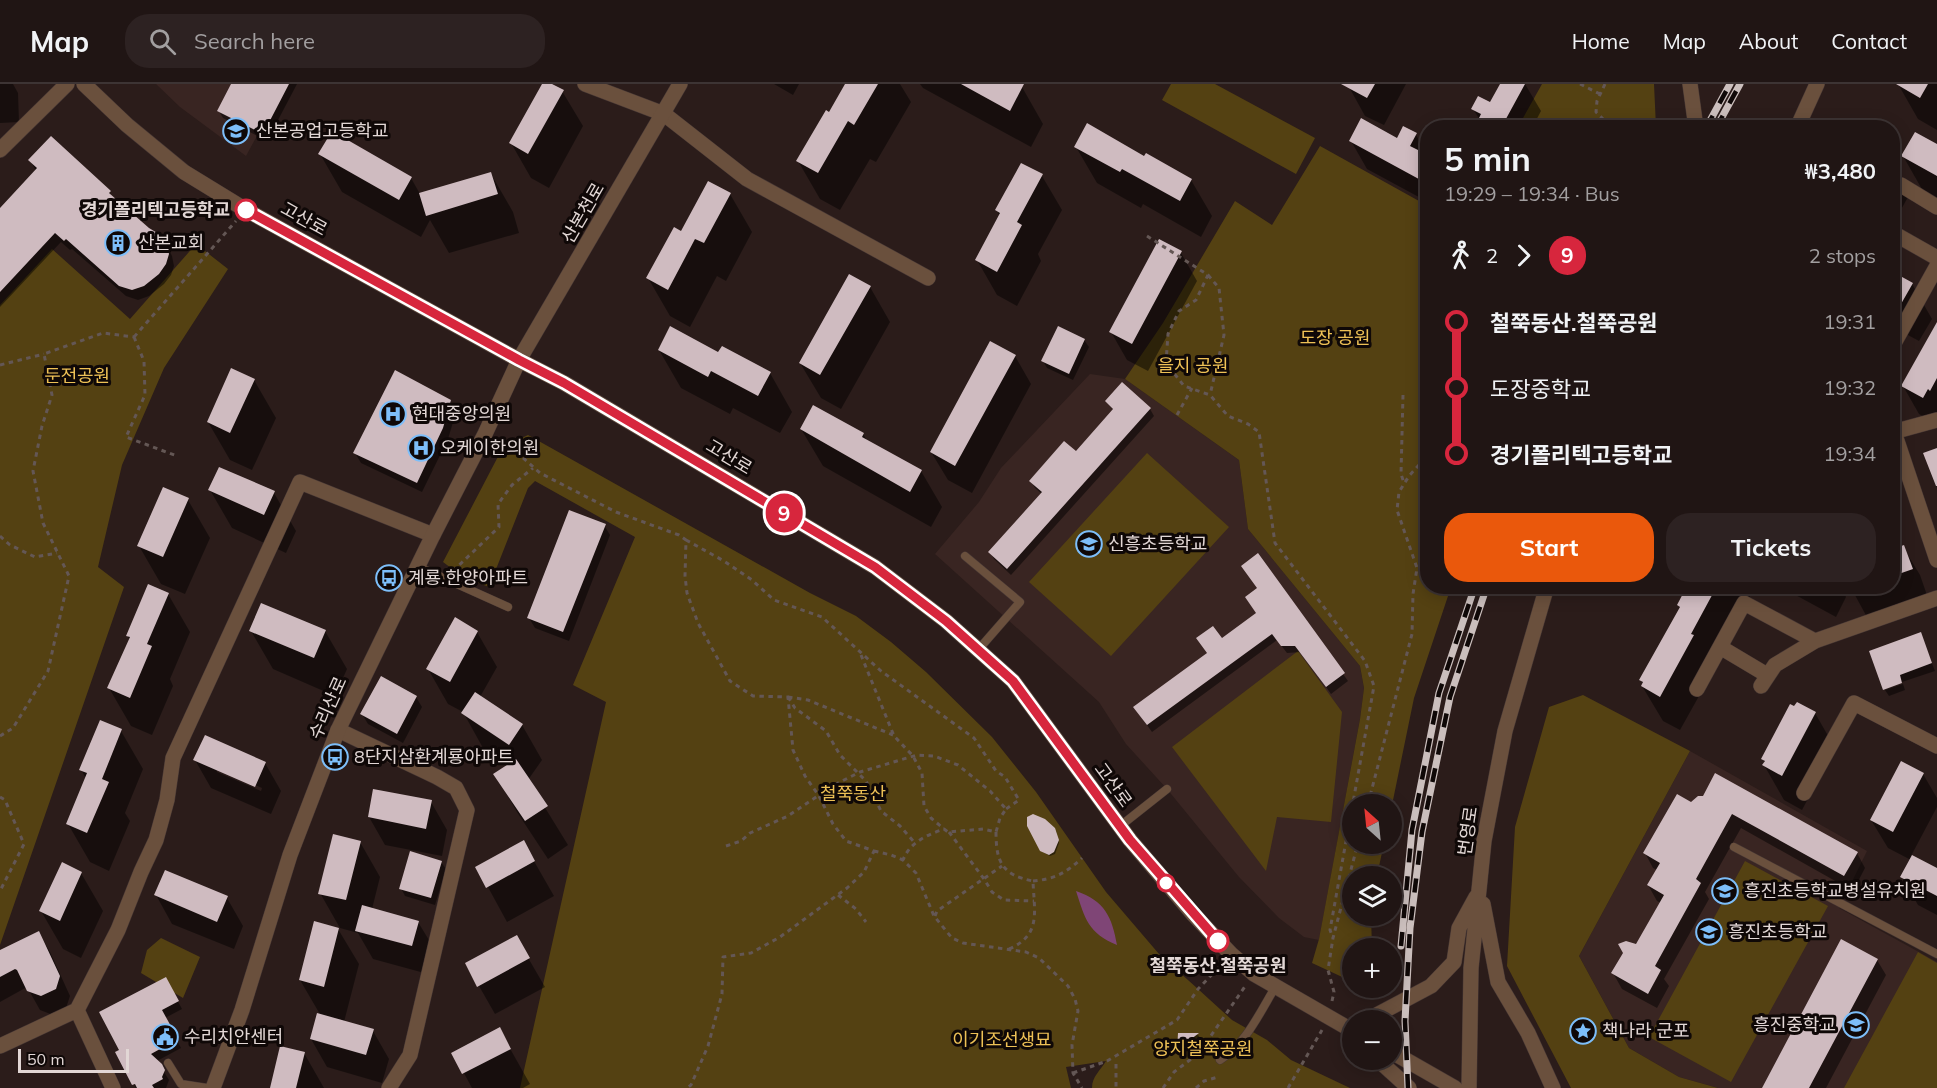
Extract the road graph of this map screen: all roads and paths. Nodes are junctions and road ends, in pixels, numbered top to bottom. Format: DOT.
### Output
graph roads {
  1 [pos="67,84"];
  2 [pos="84,84"];
  3 [pos="585,84"];
  4 [pos="680,84"];
  5 [pos="1580,84"];
  6 [pos="1605,84"];
  7 [pos="1690,84"];
  8 [pos="1817,84"];
  9 [pos="1600,94"];
  10 [pos="664,114"];
  11 [pos="1604,120"];
  12 [pos="1695,120"];
  13 [pos="1801,120"];
  14 [pos="0,150"];
  15 [pos="1901,185"];
  16 [pos="1937,207"];
  17 [pos="246,210"];
  18 [pos="1147,236"];
  19 [pos="1900,237"];
  20 [pos="1937,258"];
  21 [pos="1937,266"];
  22 [pos="1208,275"];
  23 [pos="928,278"];
  24 [pos="1900,332"];
  25 [pos="134,337"];
  26 [pos="44,354"];
  27 [pos="519,360"];
  28 [pos="0,364"];
  29 [pos="1192,388"];
  30 [pos="1210,395"];
  31 [pos="1403,395"];
  32 [pos="1177,415"];
  33 [pos="1937,420"];
  34 [pos="1900,429"];
  35 [pos="515,442"];
  36 [pos="1900,452"];
  37 [pos="177,456"];
  38 [pos="1420,464"];
  39 [pos="534,467"];
  40 [pos="1404,483"];
  41 [pos="433,535"];
  42 [pos="0,536"];
  43 [pos="687,540"];
  44 [pos="57,553"];
  45 [pos="965,556"];
  46 [pos="1937,560"];
  47 [pos="417,566"];
  48 [pos="446,579"];
  49 [pos="1544,594"];
  50 [pos="1937,598"];
  51 [pos="508,607"];
  52 [pos="1815,641"];
  53 [pos="1720,647"];
  54 [pos="978,650"];
  55 [pos="861,653"];
  56 [pos="1697,689"];
  57 [pos="788,697"];
  58 [pos="338,729"];
  59 [pos="0,736"];
  60 [pos="894,736"];
  61 [pos="1937,746"];
  62 [pos="913,756"];
  63 [pos="860,772"];
  64 [pos="1167,789"];
  65 [pos="1804,793"];
  66 [pos="1371,794"];
  67 [pos="819,796"];
  68 [pos="0,797"];
  69 [pos="1006,809"];
  70 [pos="1119,827"];
  71 [pos="946,831"];
  72 [pos="996,832"];
  73 [pos="915,843"];
  74 [pos="726,846"];
  75 [pos="1734,847"];
  76 [pos="874,852"];
  77 [pos="1355,854"];
  78 [pos="1082,858"];
  79 [pos="903,860"];
  80 [pos="1002,866"];
  81 [pos="984,879"];
  82 [pos="1033,881"];
  83 [pos="1480,889"];
  84 [pos="0,891"];
  85 [pos="838,895"];
  86 [pos="1034,901"];
  87 [pos="934,916"];
  88 [pos="866,922"];
  89 [pos="1333,938"];
  90 [pos="1009,948"];
  91 [pos="1231,954"];
  92 [pos="1937,954"];
  93 [pos="1254,974"];
  94 [pos="1276,986"];
  95 [pos="77,1010"];
  96 [pos="1386,1010"];
  97 [pos="1329,1018"];
  98 [pos="1342,1024"];
  99 [pos="0,1046"];
  100 [pos="1402,1059"];
  101 [pos="1220,1060"];
  102 [pos="168,1063"];
  103 [pos="1116,1064"];
  104 [pos="1389,1070"];
  105 [pos="1073,1073"];
  106 [pos="1218,1077"];
  107 [pos="1289,1087"];
  108 [pos="113,1088"];
  109 [pos="207,1088"];
  110 [pos="213,1088"];
  111 [pos="389,1088"];
  112 [pos="687,1088"];
  113 [pos="1082,1088"];
  114 [pos="1116,1088"];
  115 [pos="1163,1088"];
  116 [pos="1196,1088"];
  117 [pos="1409,1088"];
  118 [pos="1455,1088"];
  119 [pos="1469,1088"];
  120 [pos="1553,1088"];
  1 -- 14 [label="street"];
  2 -- 17 [label="street, 고산로"];
  3 -- 10 [label="street"];
  4 -- 10 [label="street, 산본천로"];
  5 -- 9 [label="path"];
  6 -- 9 [label="path"];
  7 -- 12 [label="street"];
  8 -- 13 [label="street"];
  9 -- 11 [label="path"];
  10 -- 23 [label="street"];
  10 -- 27 [label="street, 산본천로"];
  15 -- 16 [label="street"];
  17 -- 25 [label="path"];
  17 -- 27 [label="street, 고산로"];
  18 -- 22 [label="path"];
  19 -- 20 [label="street"];
  21 -- 24 [label="street"];
  22 -- 29 [label="path"];
  22 -- 30 [label="path"];
  25 -- 26 [label="path"];
  25 -- 37 [label="path"];
  26 -- 28 [label="path"];
  26 -- 44 [label="path"];
  27 -- 41 [label="street, 수리산로"];
  27 -- 54 [label="street, 고산로"];
  29 -- 30 [label="path"];
  29 -- 32 [label="path"];
  30 -- 89 [label="path"];
  31 -- 40 [label="path"];
  33 -- 34 [label="street"];
  35 -- 39 [label="path"];
  36 -- 46 [label="street"];
  38 -- 40 [label="path"];
  39 -- 43 [label="path"];
  39 -- 48 [label="path"];
  40 -- 66 [label="path"];
  41 -- 47 [label="street, 수리산로"];
  41 -- 95 [label="street"];
  42 -- 44 [label="path"];
  43 -- 55 [label="path"];
  43 -- 57 [label="path"];
  44 -- 59 [label="path"];
  45 -- 54 [label="lane"];
  47 -- 48 [label="lane"];
  47 -- 58 [label="street, 수리산로"];
  48 -- 51 [label="lane"];
  49 -- 83 [label="street, 번영로"];
  50 -- 52 [label="street"];
  52 -- 53 [label="street"];
  52 -- 53 [label="street"];
  53 -- 56 [label="street"];
  54 -- 70 [label="street, 고산로"];
  55 -- 60 [label="path"];
  55 -- 69 [label="path"];
  57 -- 60 [label="path"];
  57 -- 63 [label="path"];
  57 -- 67 [label="path"];
  58 -- 110 [label="street, 수리산로"];
  58 -- 111 [label="street"];
  60 -- 62 [label="path"];
  61 -- 65 [label="street"];
  62 -- 63 [label="path"];
  62 -- 69 [label="path"];
  62 -- 71 [label="path"];
  63 -- 67 [label="path"];
  63 -- 73 [label="path"];
  64 -- 70 [label="lane"];
  67 -- 74 [label="path"];
  67 -- 76 [label="path"];
  68 -- 84 [label="path"];
  69 -- 72 [label="path"];
  70 -- 91 [label="street, 고산로"];
  71 -- 72 [label="path"];
  71 -- 73 [label="path"];
  71 -- 81 [label="path"];
  72 -- 80 [label="path"];
  73 -- 79 [label="path"];
  75 -- 92 [label="lane"];
  76 -- 79 [label="path"];
  76 -- 85 [label="path"];
  77 -- 89 [label="path"];
  78 -- 82 [label="path"];
  79 -- 87 [label="path"];
  80 -- 81 [label="path"];
  80 -- 82 [label="path"];
  81 -- 86 [label="path"];
  81 -- 87 [label="path"];
  82 -- 86 [label="path"];
  83 -- 96 [label="street"];
  83 -- 119 [label="street, 번영로"];
  83 -- 120 [label="street"];
  85 -- 88 [label="path"];
  85 -- 112 [label="path"];
  86 -- 90 [label="path"];
  87 -- 90 [label="path"];
  89 -- 97 [label="path"];
  90 -- 105 [label="path"];
  91 -- 93 [label="street, 고산로"];
  91 -- 105 [label="path"];
  93 -- 94 [label="street, 고산로"];
  93 -- 115 [label="path"];
  94 -- 97 [label="street, 고산로"];
  94 -- 101 [label="lane"];
  95 -- 99 [label="street"];
  95 -- 108 [label="street"];
  97 -- 98 [label="street, 고산로"];
  97 -- 107 [label="path"];
  100 -- 118 [label="street"];
  102 -- 109 [label="lane"];
  103 -- 114 [label="path"];
  104 -- 117 [label="street"];
  105 -- 113 [label="path"];
  106 -- 116 [label="path"];
}
